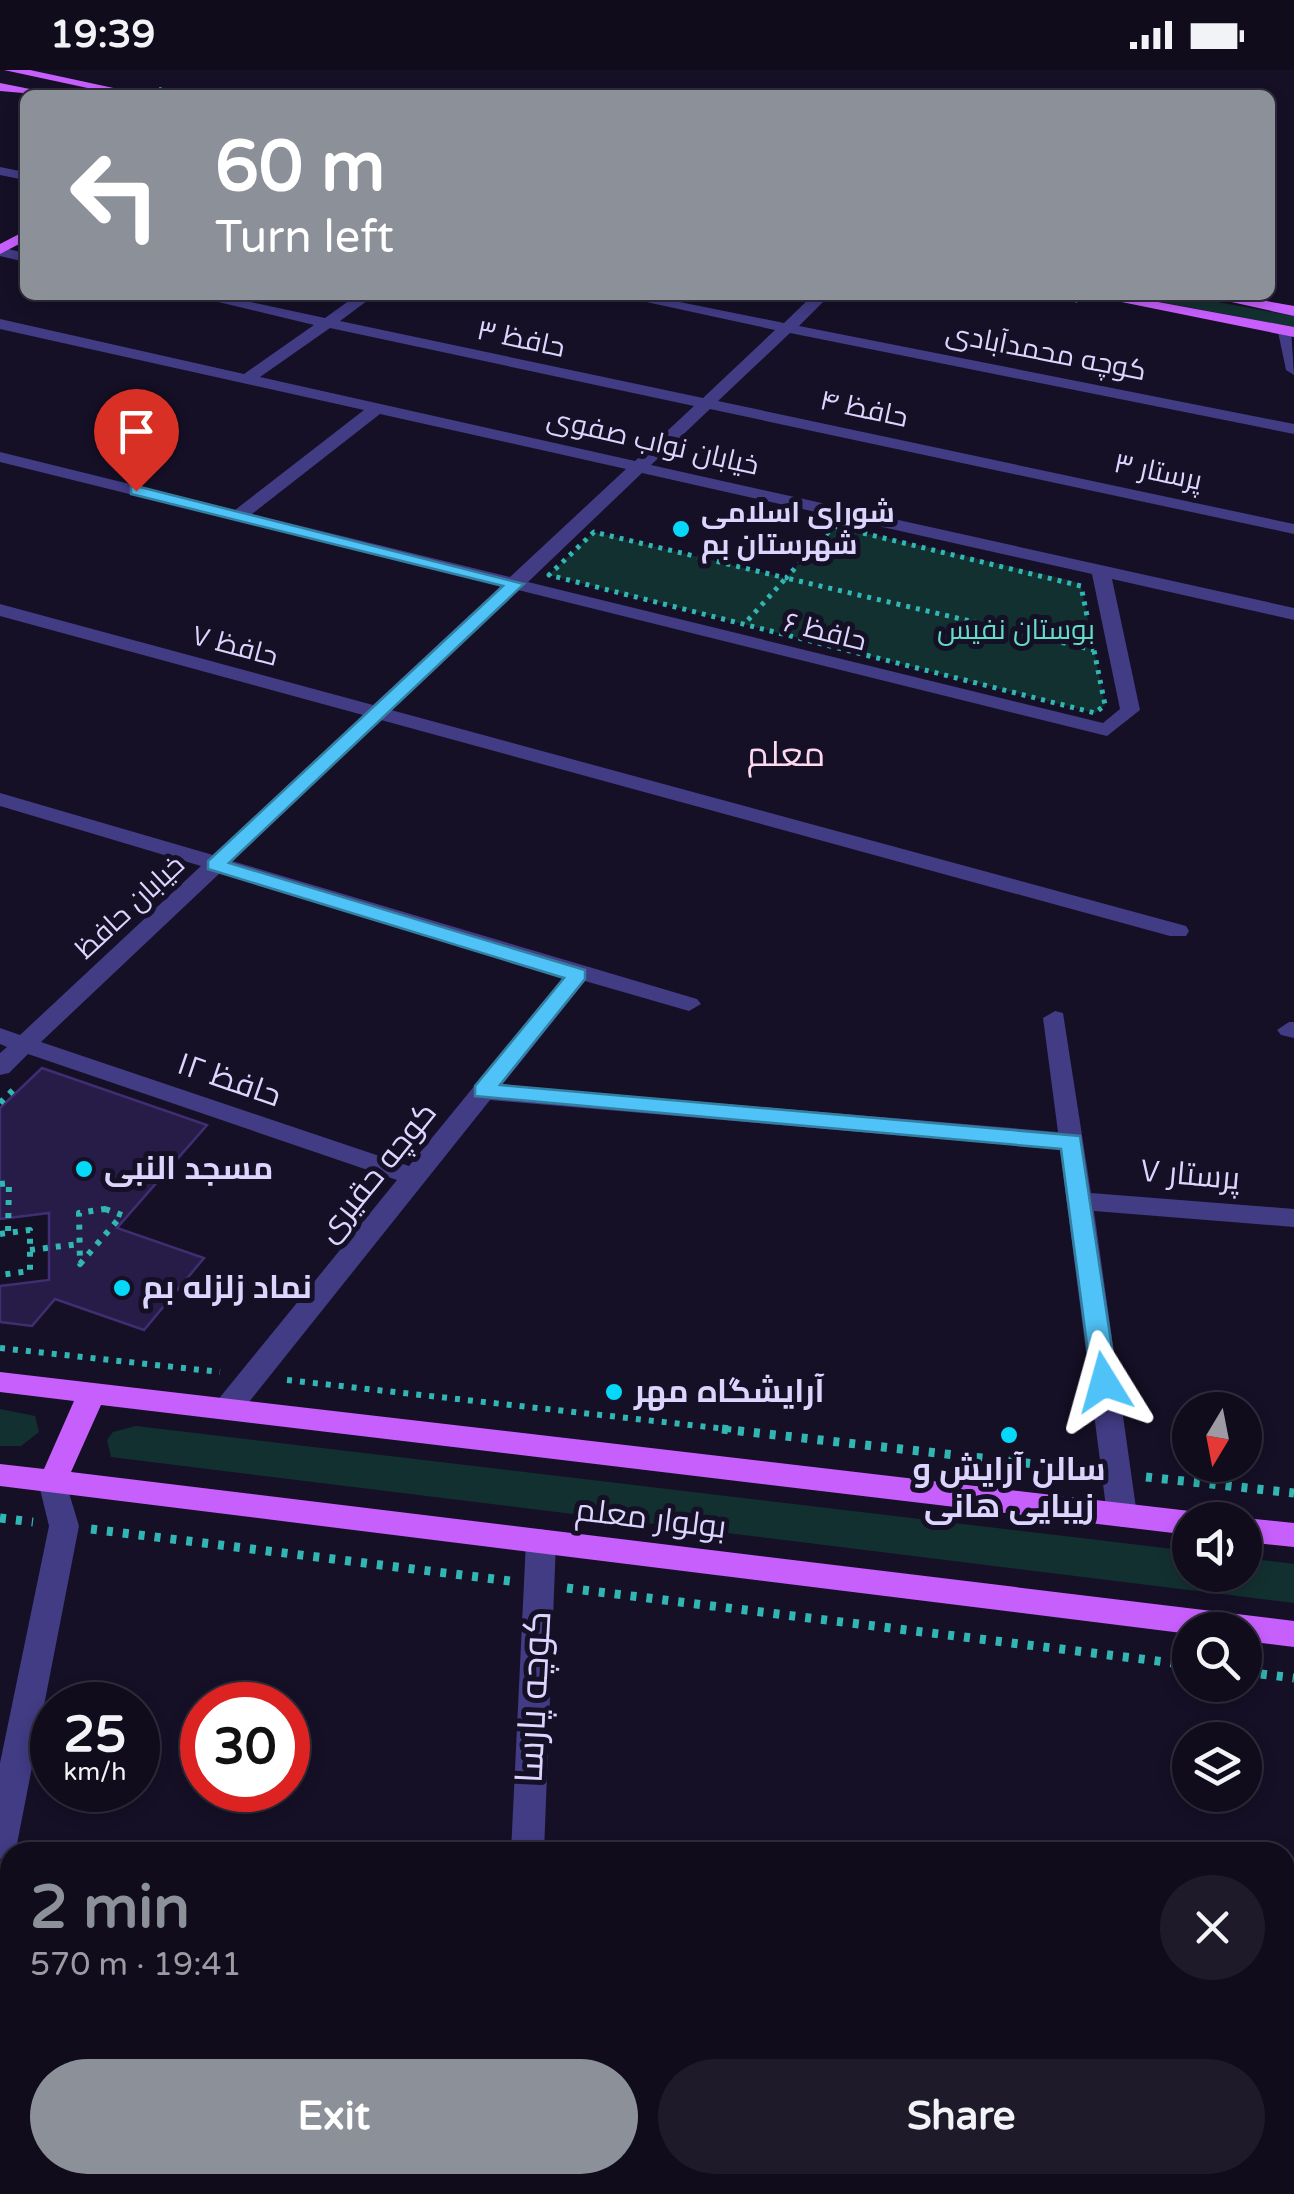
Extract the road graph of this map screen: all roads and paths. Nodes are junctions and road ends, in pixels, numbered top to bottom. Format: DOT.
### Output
graph roads {
  1 [pos="10,70"];
  2 [pos="114,90"];
  3 [pos="219,300"];
  4 [pos="360,300"];
  5 [pos="647,300"];
  6 [pos="817,300"];
  7 [pos="1123,300"];
  8 [pos="1235,300"];
  9 [pos="1294,311"];
  10 [pos="327,323"];
  11 [pos="0,324"];
  12 [pos="786,328"];
  13 [pos="1289,331"];
  14 [pos="1294,370"];
  15 [pos="246,380"];
  16 [pos="706,404"];
  17 [pos="376,408"];
  18 [pos="1294,429"];
  19 [pos="0,457"];
  20 [pos="639,467"];
  21 [pos="1011,469"];
  22 [pos="238,516"];
  23 [pos="1294,530"];
  24 [pos="1100,571"];
  25 [pos="786,578"];
  26 [pos="550,579"];
  27 [pos="515,584"];
  28 [pos="1081,586"];
  29 [pos="0,610"];
  30 [pos="1294,614"];
  31 [pos="733,637"];
  32 [pos="1119,657"];
  33 [pos="377,713"];
  34 [pos="0,799"];
  35 [pos="215,865"];
  36 [pos="1178,931"];
  37 [pos="578,975"];
  38 [pos="690,1004"];
  39 [pos="1056,1018"];
  40 [pos="12,1041"];
  41 [pos="0,1067"];
  42 [pos="483,1091"];
  43 [pos="1072,1142"];
  44 [pos="414,1178"];
  45 [pos="0,1184"];
  46 [pos="1080,1201"];
  47 [pos="1294,1218"];
  48 [pos="4,1233"];
  49 [pos="80,1244"];
  50 [pos="30,1250"];
  51 [pos="0,1275"];
  52 [pos="0,1348"];
  53 [pos="254,1376"];
  54 [pos="0,1382"];
  55 [pos="92,1393"];
  56 [pos="227,1409"];
  57 [pos="1116,1473"];
  58 [pos="0,1474"];
  59 [pos="53,1481"];
  60 [pos="1294,1493"];
  61 [pos="1122,1515"];
  62 [pos="0,1518"];
  63 [pos="1172,1521"];
  64 [pos="64,1526"];
  65 [pos="1262,1532"];
  66 [pos="1294,1535"];
  67 [pos="541,1541"];
  68 [pos="539,1584"];
  69 [pos="1294,1634"];
  70 [pos="1172,1663"];
  71 [pos="1262,1674"];
  72 [pos="1294,1678"];
  73 [pos="0,1842"];
  74 [pos="528,1842"];
  1 -- 2 [label="main road"];
  3 -- 10 [label="street, حافظ ۳"];
  4 -- 10 [label="street"];
  5 -- 12 [label="street, کوچه محمدآبادی"];
  6 -- 12 [label="street, خیابان حافظ"];
  7 -- 13 [label="main road"];
  8 -- 9 [label="main road"];
  10 -- 15 [label="street"];
  10 -- 16 [label="street, حافظ ۳"];
  11 -- 15 [label="street, خیابان نواب صفوی"];
  12 -- 16 [label="street, خیابان حافظ"];
  12 -- 18 [label="street, کوچه محمدآبادی"];
  13 -- 14 [label="street"];
  15 -- 17 [label="street, خیابان نواب صفوی"];
  16 -- 20 [label="street, خیابان حافظ"];
  16 -- 21 [label="street, حافظ ۴"];
  17 -- 20 [label="street, خیابان نواب صفوی"];
  17 -- 22 [label="street"];
  19 -- 22 [label="street, حافظ ۶"];
  20 -- 24 [label="street, خیابان نواب صفوی"];
  20 -- 27 [label="street, خیابان حافظ"];
  21 -- 23 [label="street, پرستار ۳"];
  22 -- 27 [label="street, حافظ ۶"];
  24 -- 30 [label="street, خیابان نواب صفوی"];
  24 -- 32 [label="street"];
  25 -- 26 [label="path"];
  25 -- 28 [label="path"];
  25 -- 31 [label="path"];
  25 -- 32 [label="path"];
  27 -- 31 [label="street, حافظ ۶"];
  27 -- 33 [label="street, خیابان حافظ"];
  29 -- 33 [label="street, حافظ ۷"];
  31 -- 32 [label="street, حافظ ۶"];
  33 -- 35 [label="street, خیابان حافظ"];
  33 -- 36 [label="street, حافظ ۷"];
  34 -- 35 [label="street"];
  35 -- 37 [label="street"];
  35 -- 40 [label="street, خیابان حافظ"];
  37 -- 38 [label="street"];
  37 -- 42 [label="street, کوچه حقیری"];
  39 -- 43 [label="street"];
  40 -- 41 [label="street, خیابان حافظ"];
  40 -- 44 [label="street, حافظ ۱۲"];
  42 -- 43 [label="street"];
  42 -- 44 [label="street, کوچه حقیری"];
  43 -- 46 [label="street"];
  44 -- 53 [label="street, کوچه حقیری"];
  45 -- 48 [label="path"];
  46 -- 47 [label="street, پرستار ۷"];
  46 -- 57 [label="street"];
  48 -- 50 [label="path"];
  49 -- 49 [label="path"];
  49 -- 50 [label="path"];
  50 -- 51 [label="path"];
  52 -- 53 [label="path"];
  53 -- 56 [label="street, کوچه حقیری"];
  53 -- 57 [label="path"];
  54 -- 55 [label="main road, بولوار معلم"];
  55 -- 56 [label="main road, بولوار معلم"];
  55 -- 59 [label="main road"];
  56 -- 61 [label="main road, بولوار معلم"];
  57 -- 60 [label="path"];
  57 -- 61 [label="street"];
  58 -- 59 [label="main road, بولوار معلم"];
  59 -- 64 [label="street"];
  59 -- 67 [label="main road, بولوار معلم"];
  61 -- 63 [label="main road, بولوار معلم"];
  62 -- 64 [label="path"];
  64 -- 68 [label="path"];
  64 -- 73 [label="street"];
  65 -- 66 [label="main road"];
  67 -- 68 [label="street, کوچه پارسا"];
  67 -- 69 [label="main road, بولوار معلم"];
  68 -- 70 [label="path"];
  68 -- 74 [label="street, کوچه پارسا"];
  71 -- 72 [label="path"];
}
